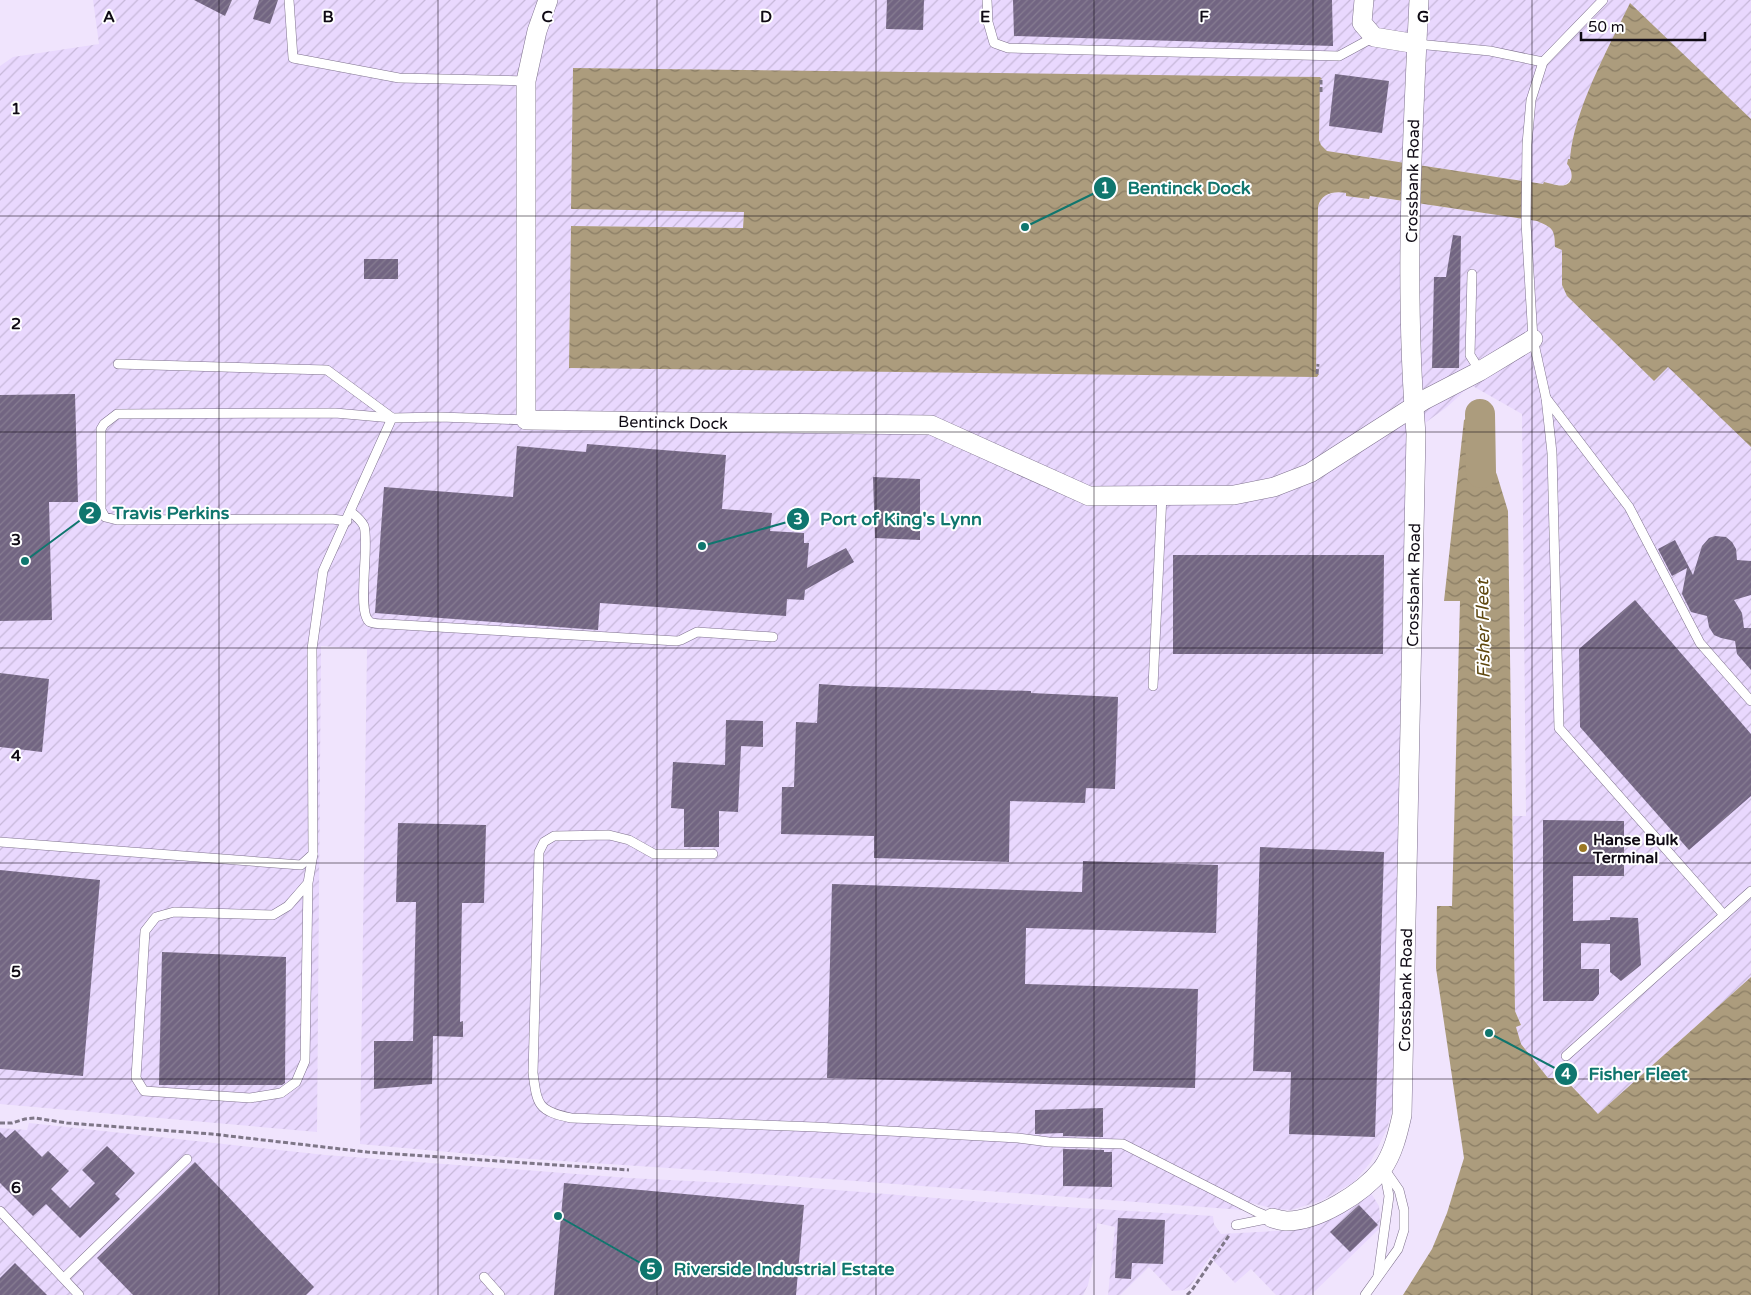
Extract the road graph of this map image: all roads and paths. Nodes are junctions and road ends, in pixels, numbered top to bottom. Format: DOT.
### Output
graph roads {
  1 [pos="289,0"];
  2 [pos="548,0"];
  3 [pos="987,0"];
  4 [pos="1364,0"];
  5 [pos="1419,0"];
  6 [pos="1603,0"];
  7 [pos="1374,37"];
  8 [pos="1417,44"];
  9 [pos="1543,62"];
  10 [pos="1321,80"];
  11 [pos="526,81"];
  12 [pos="1321,92"];
  13 [pos="1472,274"];
  14 [pos="1534,339"];
  15 [pos="118,364"];
  16 [pos="1318,364"];
  17 [pos="1480,371"];
  18 [pos="1317,374"];
  19 [pos="1546,398"];
  20 [pos="1414,406"];
  21 [pos="392,418"];
  22 [pos="526,420"];
  23 [pos="1162,495"];
  24 [pos="351,512"];
  25 [pos="347,521"];
  26 [pos="772,637"];
  27 [pos="1153,686"];
  28 [pos="1751,701"];
  29 [pos="0,842"];
  30 [pos="313,854"];
  31 [pos="713,854"];
  32 [pos="308,883"];
  33 [pos="1751,891"];
  34 [pos="1724,915"];
  35 [pos="1566,1056"];
  36 [pos="0,1123"];
  37 [pos="187,1159"];
  38 [pos="1383,1167"];
  39 [pos="629,1170"];
  40 [pos="0,1211"];
  41 [pos="1272,1218"];
  42 [pos="1236,1225"];
  43 [pos="484,1277"];
  44 [pos="64,1278"];
  45 [pos="1377,1280"];
  46 [pos="79,1295"];
  47 [pos="500,1295"];
  48 [pos="1187,1295"];
  49 [pos="1365,1295"];
  1 -- 11 [label="lane"];
  2 -- 11 [label="street"];
  3 -- 7 [label="lane"];
  4 -- 7 [label="street"];
  5 -- 8 [label="street, Crossbank Road"];
  6 -- 9 [label="lane"];
  7 -- 8 [label="street"];
  8 -- 9 [label="lane"];
  8 -- 20 [label="street, Crossbank Road"];
  9 -- 14 [label="lane"];
  10 -- 12 [label="path"];
  11 -- 22 [label="street"];
  13 -- 17 [label="lane"];
  14 -- 17 [label="street, Bentinck Dock"];
  14 -- 19 [label="lane"];
  15 -- 21 [label="lane"];
  16 -- 18 [label="path"];
  17 -- 20 [label="street, Bentinck Dock"];
  19 -- 28 [label="lane"];
  19 -- 34 [label="lane"];
  20 -- 23 [label="street, Bentinck Dock"];
  20 -- 38 [label="street, Crossbank Road"];
  21 -- 22 [label="lane"];
  21 -- 24 [label="lane"];
  21 -- 25 [label="lane"];
  22 -- 23 [label="street, Bentinck Dock"];
  23 -- 27 [label="lane"];
  24 -- 25 [label="lane"];
  24 -- 26 [label="lane"];
  25 -- 30 [label="lane"];
  29 -- 30 [label="lane"];
  30 -- 32 [label="lane"];
  31 -- 41 [label="lane"];
  32 -- 32 [label="lane"];
  33 -- 34 [label="lane"];
  34 -- 35 [label="lane"];
  36 -- 39 [label="path"];
  37 -- 44 [label="lane"];
  38 -- 41 [label="street, Crossbank Road"];
  38 -- 45 [label="lane"];
  38 -- 45 [label="lane"];
  40 -- 44 [label="lane"];
  41 -- 42 [label="lane"];
  42 -- 48 [label="path"];
  43 -- 47 [label="lane"];
  44 -- 46 [label="lane"];
  45 -- 49 [label="lane"];
}
